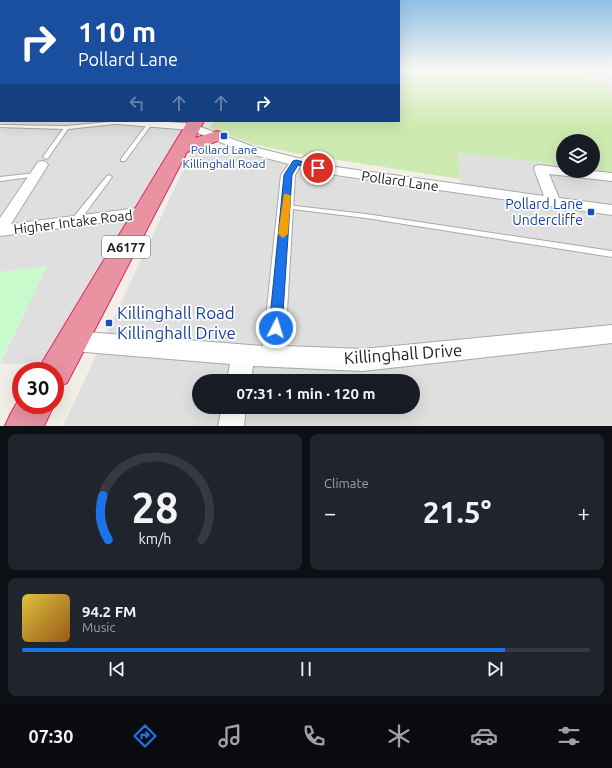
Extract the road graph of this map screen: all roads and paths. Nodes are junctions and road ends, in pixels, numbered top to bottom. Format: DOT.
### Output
graph roads {
  1 [pos="114,122"];
  2 [pos="131,122"];
  3 [pos="150,124"];
  4 [pos="195,124"];
  5 [pos="0,126"];
  6 [pos="66,128"];
  7 [pos="217,136"];
  8 [pos="180,149"];
  9 [pos="312,154"];
  10 [pos="123,160"];
  11 [pos="296,163"];
  12 [pos="41,166"];
  13 [pos="109,177"];
  14 [pos="612,177"];
  15 [pos="0,179"];
  16 [pos="554,202"];
  17 [pos="286,206"];
  18 [pos="612,210"];
  19 [pos="146,212"];
  20 [pos="75,221"];
  21 [pos="0,230"];
  22 [pos="612,254"];
  23 [pos="612,334"];
  24 [pos="73,341"];
  25 [pos="243,355"];
  26 [pos="273,356"];
  27 [pos="61,362"];
  28 [pos="240,374"];
  29 [pos="31,414"];
  30 [pos="233,414"];
  31 [pos="24,426"];
  32 [pos="231,426"];
  1 -- 6 [label="lane"];
  2 -- 3 [label="street, Pollard Lane"];
  3 -- 4 [label="street, Pollard Lane"];
  3 -- 10 [label="lane"];
  4 -- 7 [label="street, Pollard Lane"];
  4 -- 8 [label="highway, A6177"];
  5 -- 6 [label="lane"];
  6 -- 12 [label="lane"];
  7 -- 8 [label="highway"];
  7 -- 11 [label="street, Pollard Lane"];
  8 -- 19 [label="highway, A6177"];
  9 -- 11 [label="lane"];
  11 -- 16 [label="street, Pollard Lane"];
  11 -- 17 [label="street"];
  12 -- 15 [label="lane"];
  12 -- 21 [label="street"];
  13 -- 20 [label="lane"];
  14 -- 16 [label="street"];
  16 -- 18 [label="street, Pollard Lane"];
  17 -- 22 [label="lane"];
  17 -- 26 [label="street"];
  19 -- 20 [label="street, Higher Intake Road"];
  19 -- 24 [label="highway, A6177"];
  20 -- 21 [label="street, Higher Intake Road"];
  23 -- 26 [label="street, Killinghall Drive"];
  24 -- 25 [label="street, Killinghall Drive"];
  24 -- 27 [label="highway, A6177"];
  25 -- 26 [label="street, Killinghall Drive"];
  25 -- 28 [label="street"];
  29 -- 31 [label="highway"];
  30 -- 32 [label="street"];
}
